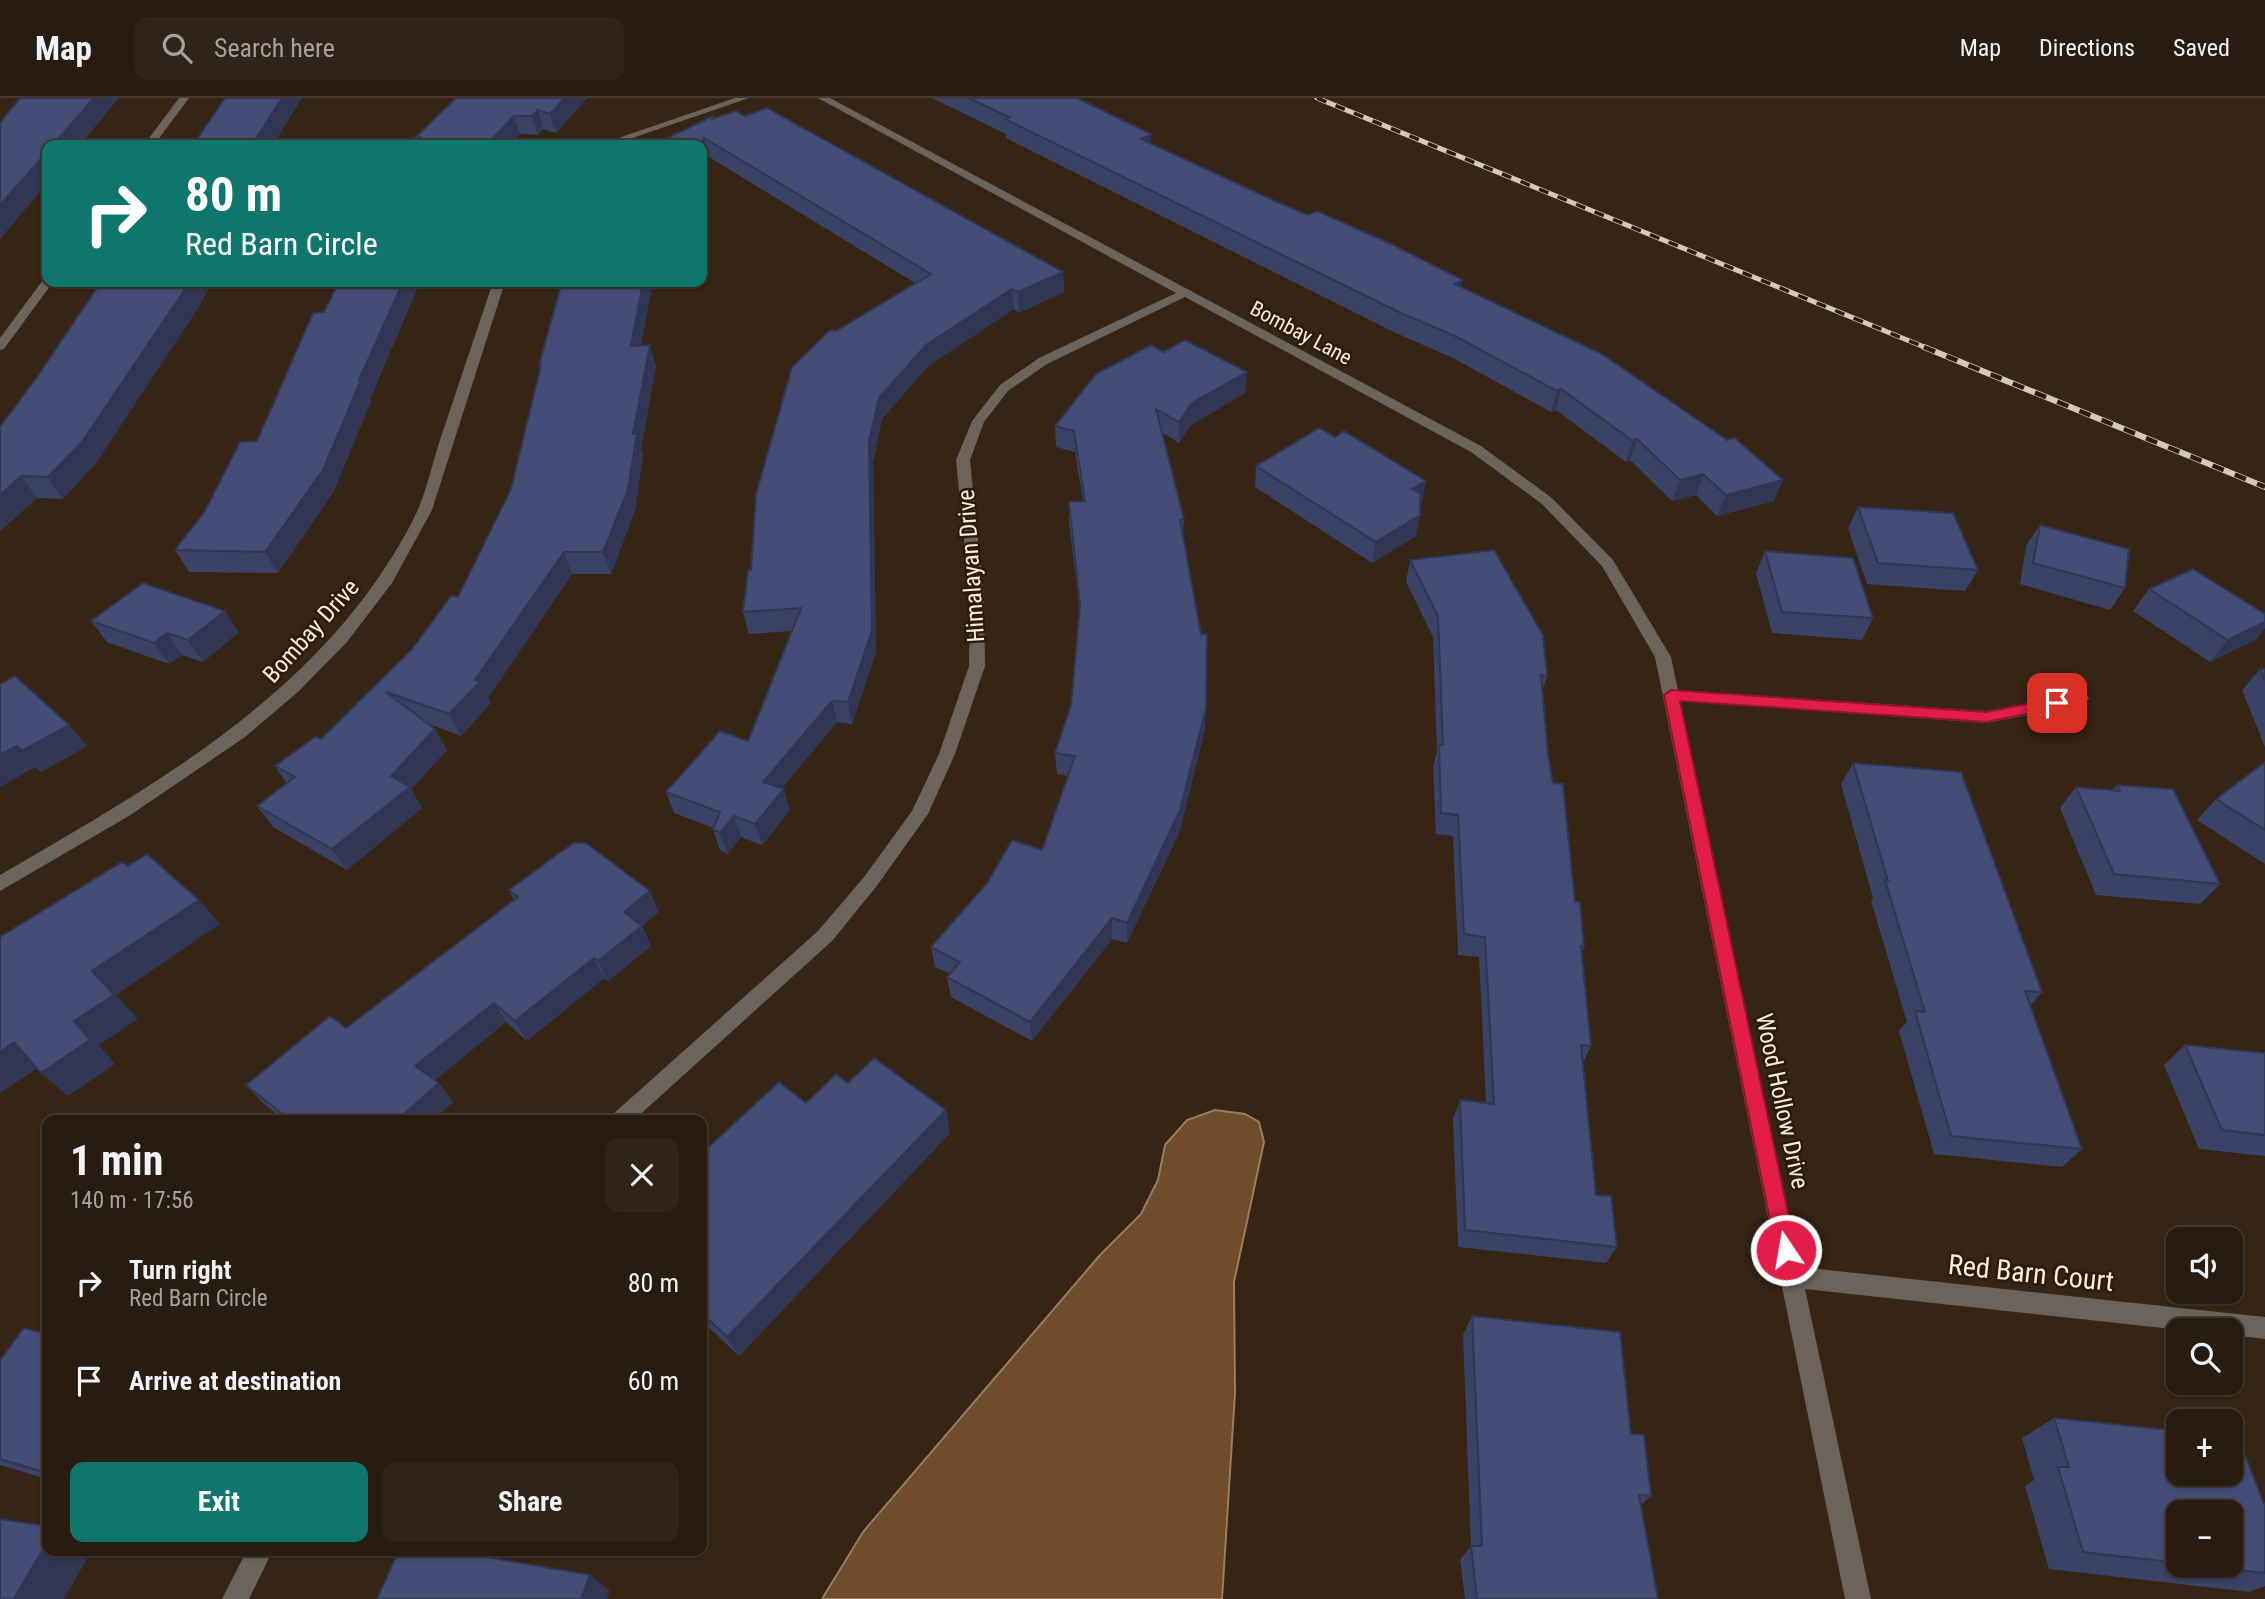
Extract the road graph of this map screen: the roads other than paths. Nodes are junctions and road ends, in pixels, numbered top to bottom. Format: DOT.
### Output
graph roads {
  1 [pos="184,98"];
  2 [pos="744,98"];
  3 [pos="823,98"];
  4 [pos="153,140"];
  5 [pos="618,140"];
  6 [pos="43,287"];
  7 [pos="497,287"];
  8 [pos="1185,293"];
  9 [pos="0,346"];
  10 [pos="1671,695"];
  11 [pos="2081,699"];
  12 [pos="0,884"];
  13 [pos="626,1115"];
  14 [pos="1791,1277"];
  15 [pos="2265,1328"];
  16 [pos="258,1556"];
  17 [pos="234,1599"];
  18 [pos="1858,1599"];
  1 -- 4 [label="street"];
  2 -- 5 [label="street"];
  3 -- 8 [label="street, Bombay Lane"];
  6 -- 9 [label="street"];
  7 -- 12 [label="street, Bombay Drive"];
  8 -- 10 [label="street, Bombay Lane"];
  8 -- 13 [label="street, Himalayan Drive"];
  10 -- 11 [label="street"];
  10 -- 14 [label="street, Wood Hollow Drive"];
  14 -- 15 [label="street, Red Barn Court"];
  14 -- 18 [label="street, Wood Hollow Drive"];
  16 -- 17 [label="street"];
}
